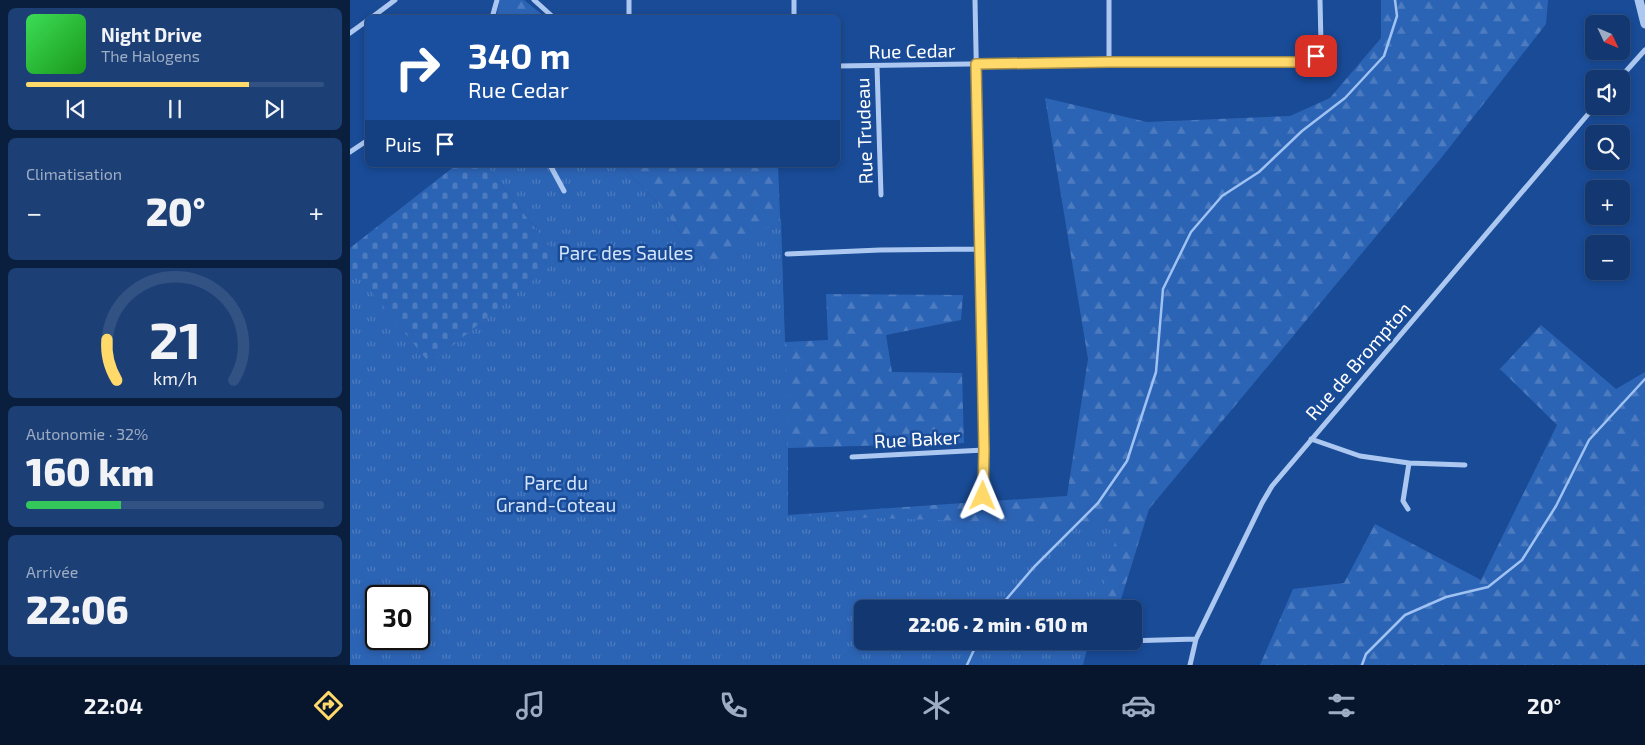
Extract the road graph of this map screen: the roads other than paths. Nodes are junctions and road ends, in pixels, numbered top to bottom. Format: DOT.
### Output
graph roads {
  1 [pos="395,0"];
  2 [pos="497,0"];
  3 [pos="534,0"];
  4 [pos="629,0"];
  5 [pos="794,0"];
  6 [pos="975,0"];
  7 [pos="1109,0"];
  8 [pos="1320,0"];
  9 [pos="1640,0"];
  10 [pos="375,15"];
  11 [pos="493,15"];
  12 [pos="551,15"];
  13 [pos="629,15"];
  14 [pos="794,15"];
  15 [pos="365,22"];
  16 [pos="1645,24"];
  17 [pos="350,32"];
  18 [pos="1645,50"];
  19 [pos="1109,62"];
  20 [pos="976,64"];
  21 [pos="840,66"];
  22 [pos="877,66"];
  23 [pos="1627,70"];
  24 [pos="1587,115"];
  25 [pos="365,142"];
  26 [pos="350,152"];
  27 [pos="551,167"];
  28 [pos="564,191"];
  29 [pos="881,195"];
  30 [pos="979,249"];
  31 [pos="787,254"];
  32 [pos="1311,439"];
  33 [pos="984,450"];
  34 [pos="852,457"];
  35 [pos="1409,463"];
  36 [pos="1465,465"];
  37 [pos="983,496"];
  38 [pos="1408,509"];
  39 [pos="1196,639"];
  40 [pos="1142,641"];
  41 [pos="1190,665"];
  1 -- 10 [label="street"];
  2 -- 11 [label="street"];
  3 -- 12 [label="street"];
  4 -- 13 [label="street"];
  5 -- 14 [label="street"];
  6 -- 20 [label="street"];
  7 -- 19 [label="street"];
  8 -- 19 [label="street, Rue Cedar"];
  9 -- 16 [label="street"];
  15 -- 17 [label="street"];
  18 -- 23 [label="street"];
  19 -- 20 [label="street, Rue Cedar"];
  20 -- 22 [label="street, Rue Cedar"];
  20 -- 30 [label="street"];
  21 -- 22 [label="street, Rue Cedar"];
  22 -- 29 [label="street, Rue Trudeau"];
  24 -- 32 [label="street, Rue de Brompton"];
  25 -- 26 [label="street"];
  27 -- 28 [label="street"];
  30 -- 31 [label="street"];
  30 -- 33 [label="street"];
  32 -- 35 [label="street"];
  32 -- 39 [label="street, Rue de Brompton"];
  33 -- 34 [label="street, Rue Baker"];
  33 -- 37 [label="street"];
  35 -- 36 [label="street"];
  35 -- 38 [label="street"];
  39 -- 40 [label="street"];
  39 -- 41 [label="street, Rue de Brompton"];
}
